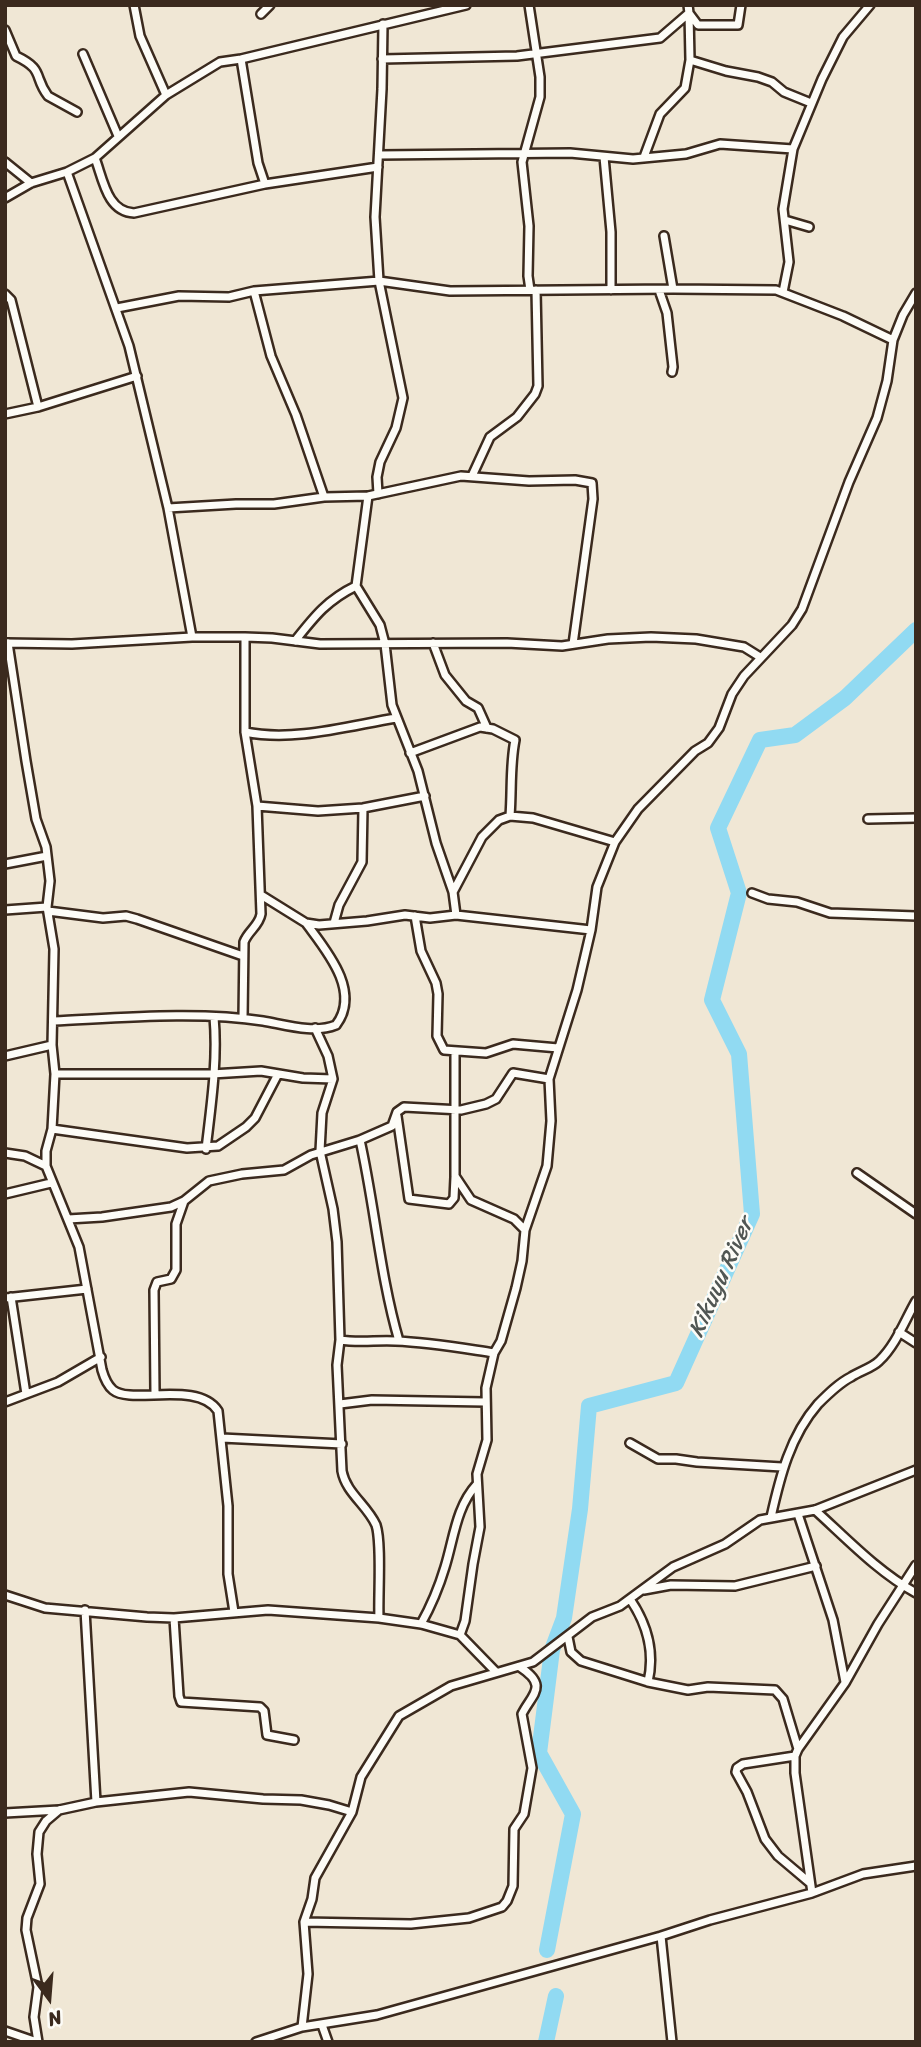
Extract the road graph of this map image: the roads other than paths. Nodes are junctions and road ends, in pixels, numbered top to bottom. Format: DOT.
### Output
graph roads {
  1 [pos="134,5"];
  2 [pos="270,5"];
  3 [pos="417,5"];
  4 [pos="466,5"];
  5 [pos="529,5"];
  6 [pos="741,5"];
  7 [pos="870,5"];
  8 [pos="688,9"];
  9 [pos="261,14"];
  10 [pos="421,14"];
  11 [pos="383,24"];
  12 [pos="5,30"];
  13 [pos="83,54"];
  14 [pos="537,54"];
  15 [pos="382,59"];
  16 [pos="241,60"];
  17 [pos="690,60"];
  18 [pos="166,95"];
  19 [pos="811,103"];
  20 [pos="77,112"];
  21 [pos="118,136"];
  22 [pos="793,149"];
  23 [pos="523,153"];
  24 [pos="379,155"];
  25 [pos="604,157"];
  26 [pos="644,157"];
  27 [pos="95,158"];
  28 [pos="5,162"];
  29 [pos="378,167"];
  30 [pos="67,172"];
  31 [pos="32,183"];
  32 [pos="265,184"];
  33 [pos="5,198"];
  34 [pos="785,220"];
  35 [pos="808,227"];
  36 [pos="664,236"];
  37 [pos="379,281"];
  38 [pos="673,289"];
  39 [pos="533,290"];
  40 [pos="611,290"];
  41 [pos="659,290"];
  42 [pos="254,291"];
  43 [pos="783,292"];
  44 [pos="5,293"];
  45 [pos="916,293"];
  46 [pos="117,307"];
  47 [pos="892,340"];
  48 [pos="672,373"];
  49 [pos="137,376"];
  50 [pos="38,407"];
  51 [pos="5,414"];
  52 [pos="472,476"];
  53 [pos="378,494"];
  54 [pos="368,496"];
  55 [pos="324,497"];
  56 [pos="167,509"];
  57 [pos="356,586"];
  58 [pos="192,637"];
  59 [pos="245,637"];
  60 [pos="295,641"];
  61 [pos="7,643"];
  62 [pos="433,643"];
  63 [pos="385,644"];
  64 [pos="573,644"];
  65 [pos="760,657"];
  66 [pos="396,718"];
  67 [pos="487,728"];
  68 [pos="245,732"];
  69 [pos="410,752"];
  70 [pos="425,796"];
  71 [pos="257,806"];
  72 [pos="363,808"];
  73 [pos="510,816"];
  74 [pos="916,818"];
  75 [pos="868,819"];
  76 [pos="615,842"];
  77 [pos="47,856"];
  78 [pos="5,864"];
  79 [pos="453,892"];
  80 [pos="752,893"];
  81 [pos="261,895"];
  82 [pos="48,909"];
  83 [pos="5,910"];
  84 [pos="456,915"];
  85 [pos="415,916"];
  86 [pos="916,916"];
  87 [pos="306,923"];
  88 [pos="334,923"];
  89 [pos="591,930"];
  90 [pos="243,956"];
  91 [pos="214,1017"];
  92 [pos="243,1018"];
  93 [pos="54,1021"];
  94 [pos="315,1028"];
  95 [pos="52,1045"];
  96 [pos="558,1048"];
  97 [pos="455,1052"];
  98 [pos="5,1056"];
  99 [pos="55,1074"];
  100 [pos="212,1074"];
  101 [pos="278,1074"];
  102 [pos="333,1079"];
  103 [pos="549,1079"];
  104 [pos="455,1110"];
  105 [pos="397,1112"];
  106 [pos="52,1129"];
  107 [pos="360,1140"];
  108 [pos="206,1149"];
  109 [pos="320,1152"];
  110 [pos="5,1153"];
  111 [pos="46,1166"];
  112 [pos="857,1173"];
  113 [pos="455,1177"];
  114 [pos="51,1183"];
  115 [pos="5,1194"];
  116 [pos="184,1200"];
  117 [pos="916,1214"];
  118 [pos="68,1219"];
  119 [pos="525,1230"];
  120 [pos="87,1289"];
  121 [pos="8,1298"];
  122 [pos="916,1301"];
  123 [pos="899,1332"];
  124 [pos="340,1340"];
  125 [pos="399,1341"];
  126 [pos="916,1343"];
  127 [pos="494,1353"];
  128 [pos="101,1357"];
  129 [pos="26,1394"];
  130 [pos="155,1394"];
  131 [pos="5,1402"];
  132 [pos="485,1402"];
  133 [pos="340,1404"];
  134 [pos="222,1438"];
  135 [pos="629,1443"];
  136 [pos="342,1444"];
  137 [pos="782,1467"];
  138 [pos="916,1470"];
  139 [pos="477,1484"];
  140 [pos="815,1510"];
  141 [pos="798,1514"];
  142 [pos="771,1517"];
  143 [pos="916,1565"];
  144 [pos="816,1566"];
  145 [pos="903,1586"];
  146 [pos="642,1590"];
  147 [pos="916,1594"];
  148 [pos="5,1595"];
  149 [pos="630,1599"];
  150 [pos="85,1610"];
  151 [pos="234,1612"];
  152 [pos="174,1618"];
  153 [pos="379,1618"];
  154 [pos="421,1624"];
  155 [pos="460,1635"];
  156 [pos="568,1637"];
  157 [pos="520,1667"];
  158 [pos="496,1672"];
  159 [pos="648,1682"];
  160 [pos="845,1683"];
  161 [pos="294,1740"];
  162 [pos="796,1753"];
  163 [pos="96,1802"];
  164 [pos="59,1810"];
  165 [pos="352,1812"];
  166 [pos="5,1814"];
  167 [pos="916,1866"];
  168 [pos="810,1883"];
  169 [pos="812,1893"];
  170 [pos="304,1922"];
  171 [pos="661,1936"];
  172 [pos="322,2025"];
  173 [pos="302,2027"];
  174 [pos="5,2031"];
  175 [pos="37,2042"];
  176 [pos="256,2042"];
  177 [pos="328,2042"];
  178 [pos="672,2042"];
  1 -- 18 [label="street"];
  2 -- 9 [label="street"];
  3 -- 10 [label="street"];
  4 -- 10 [label="street"];
  5 -- 14 [label="street"];
  6 -- 8 [label="street"];
  7 -- 19 [label="street"];
  8 -- 14 [label="street"];
  8 -- 17 [label="street"];
  10 -- 11 [label="street"];
  11 -- 15 [label="street"];
  11 -- 16 [label="street"];
  12 -- 20 [label="street"];
  13 -- 21 [label="street"];
  14 -- 15 [label="street"];
  14 -- 23 [label="street"];
  15 -- 24 [label="street"];
  16 -- 18 [label="street"];
  16 -- 32 [label="street"];
  17 -- 19 [label="street"];
  17 -- 26 [label="street"];
  18 -- 21 [label="street"];
  19 -- 22 [label="street"];
  21 -- 27 [label="street"];
  22 -- 26 [label="street"];
  22 -- 34 [label="street"];
  23 -- 24 [label="street"];
  23 -- 25 [label="street"];
  23 -- 39 [label="street"];
  24 -- 29 [label="street"];
  25 -- 26 [label="street"];
  25 -- 40 [label="street"];
  27 -- 30 [label="street"];
  27 -- 32 [label="street"];
  28 -- 31 [label="street"];
  29 -- 32 [label="street"];
  29 -- 37 [label="street"];
  30 -- 31 [label="street"];
  30 -- 46 [label="street"];
  31 -- 33 [label="street"];
  34 -- 35 [label="street"];
  34 -- 43 [label="street"];
  36 -- 38 [label="street"];
  37 -- 39 [label="street"];
  37 -- 42 [label="street"];
  37 -- 53 [label="street"];
  38 -- 41 [label="street"];
  38 -- 43 [label="street"];
  39 -- 40 [label="street"];
  39 -- 52 [label="street"];
  40 -- 41 [label="street"];
  41 -- 48 [label="street"];
  42 -- 46 [label="street"];
  42 -- 55 [label="street"];
  43 -- 47 [label="street"];
  44 -- 50 [label="street"];
  45 -- 47 [label="street"];
  46 -- 49 [label="street"];
  47 -- 65 [label="street"];
  49 -- 50 [label="street"];
  49 -- 56 [label="street"];
  50 -- 51 [label="street"];
  52 -- 53 [label="street"];
  52 -- 64 [label="street"];
  53 -- 54 [label="street"];
  54 -- 55 [label="street"];
  54 -- 57 [label="street"];
  55 -- 56 [label="street"];
  56 -- 58 [label="street"];
  57 -- 60 [label="street"];
  57 -- 63 [label="street"];
  58 -- 59 [label="street"];
  58 -- 61 [label="street"];
  59 -- 60 [label="street"];
  59 -- 68 [label="street"];
  60 -- 63 [label="street"];
  61 -- 77 [label="street"];
  62 -- 63 [label="street"];
  62 -- 64 [label="street"];
  62 -- 67 [label="street"];
  63 -- 66 [label="street"];
  64 -- 65 [label="street"];
  65 -- 76 [label="street"];
  66 -- 68 [label="street"];
  66 -- 69 [label="street"];
  67 -- 69 [label="street"];
  67 -- 73 [label="street"];
  68 -- 71 [label="street"];
  69 -- 70 [label="street"];
  70 -- 72 [label="street"];
  70 -- 79 [label="street"];
  71 -- 72 [label="street"];
  71 -- 81 [label="street"];
  72 -- 88 [label="street"];
  73 -- 76 [label="street"];
  73 -- 79 [label="street"];
  74 -- 75 [label="street"];
  76 -- 89 [label="street"];
  77 -- 78 [label="street"];
  77 -- 82 [label="street"];
  79 -- 84 [label="street"];
  80 -- 86 [label="street"];
  81 -- 87 [label="street"];
  81 -- 90 [label="street"];
  82 -- 83 [label="street"];
  82 -- 90 [label="street"];
  82 -- 93 [label="street"];
  84 -- 85 [label="street"];
  84 -- 89 [label="street"];
  85 -- 88 [label="street"];
  85 -- 97 [label="street"];
  87 -- 88 [label="street"];
  87 -- 94 [label="street"];
  89 -- 96 [label="street"];
  90 -- 92 [label="street"];
  91 -- 92 [label="street"];
  91 -- 93 [label="street"];
  91 -- 100 [label="street"];
  92 -- 94 [label="street"];
  93 -- 95 [label="street"];
  94 -- 102 [label="street"];
  95 -- 98 [label="street"];
  95 -- 99 [label="street"];
  96 -- 97 [label="street"];
  96 -- 103 [label="street"];
  97 -- 104 [label="street"];
  99 -- 100 [label="street"];
  99 -- 106 [label="street"];
  100 -- 101 [label="street"];
  100 -- 108 [label="street"];
  101 -- 102 [label="street"];
  101 -- 108 [label="street"];
  102 -- 109 [label="street"];
  103 -- 104 [label="street"];
  103 -- 119 [label="street"];
  104 -- 105 [label="street"];
  104 -- 113 [label="street"];
  105 -- 107 [label="street"];
  105 -- 113 [label="street"];
  106 -- 108 [label="street"];
  106 -- 111 [label="street"];
  107 -- 109 [label="street"];
  107 -- 125 [label="street"];
  109 -- 116 [label="street"];
  109 -- 124 [label="street"];
  110 -- 111 [label="street"];
  111 -- 114 [label="street"];
  112 -- 117 [label="street"];
  113 -- 119 [label="street"];
  114 -- 115 [label="street"];
  114 -- 118 [label="street"];
  116 -- 118 [label="street"];
  116 -- 130 [label="street"];
  118 -- 120 [label="street"];
  119 -- 127 [label="street"];
  120 -- 121 [label="street"];
  120 -- 128 [label="street"];
  121 -- 129 [label="street"];
  122 -- 123 [label="street"];
  123 -- 126 [label="street"];
  123 -- 137 [label="street"];
  124 -- 125 [label="street"];
  124 -- 133 [label="street"];
  125 -- 127 [label="street"];
  127 -- 132 [label="street"];
  128 -- 129 [label="street"];
  128 -- 130 [label="street"];
  129 -- 131 [label="street"];
  130 -- 134 [label="street"];
  132 -- 133 [label="street"];
  132 -- 139 [label="street"];
  133 -- 136 [label="street"];
  134 -- 136 [label="street"];
  134 -- 151 [label="street"];
  135 -- 137 [label="street"];
  136 -- 153 [label="street"];
  137 -- 142 [label="street"];
  138 -- 140 [label="street"];
  139 -- 154 [label="street"];
  139 -- 155 [label="street"];
  140 -- 141 [label="street"];
  140 -- 145 [label="street"];
  141 -- 142 [label="street"];
  141 -- 144 [label="street"];
  142 -- 146 [label="street"];
  143 -- 145 [label="street"];
  144 -- 146 [label="street"];
  144 -- 160 [label="street"];
  145 -- 147 [label="street"];
  145 -- 160 [label="street"];
  146 -- 149 [label="street"];
  148 -- 150 [label="street"];
  149 -- 156 [label="street"];
  149 -- 159 [label="street"];
  150 -- 152 [label="street"];
  150 -- 163 [label="street"];
  151 -- 152 [label="street"];
  151 -- 153 [label="street"];
  152 -- 161 [label="street"];
  153 -- 154 [label="street"];
  154 -- 155 [label="street"];
  155 -- 158 [label="street"];
  156 -- 157 [label="street"];
  156 -- 159 [label="street"];
  157 -- 158 [label="street"];
  157 -- 170 [label="street"];
  158 -- 165 [label="street"];
  159 -- 162 [label="street"];
  160 -- 162 [label="street"];
  162 -- 168 [label="street"];
  162 -- 168 [label="street"];
  163 -- 164 [label="street"];
  163 -- 165 [label="street"];
  164 -- 166 [label="street"];
  164 -- 175 [label="street"];
  165 -- 170 [label="street"];
  167 -- 169 [label="street"];
  168 -- 169 [label="street"];
  169 -- 171 [label="street"];
  170 -- 173 [label="street"];
  171 -- 172 [label="street"];
  171 -- 178 [label="street"];
  172 -- 173 [label="street"];
  172 -- 177 [label="street"];
  173 -- 176 [label="street"];
  174 -- 175 [label="street"];
}
